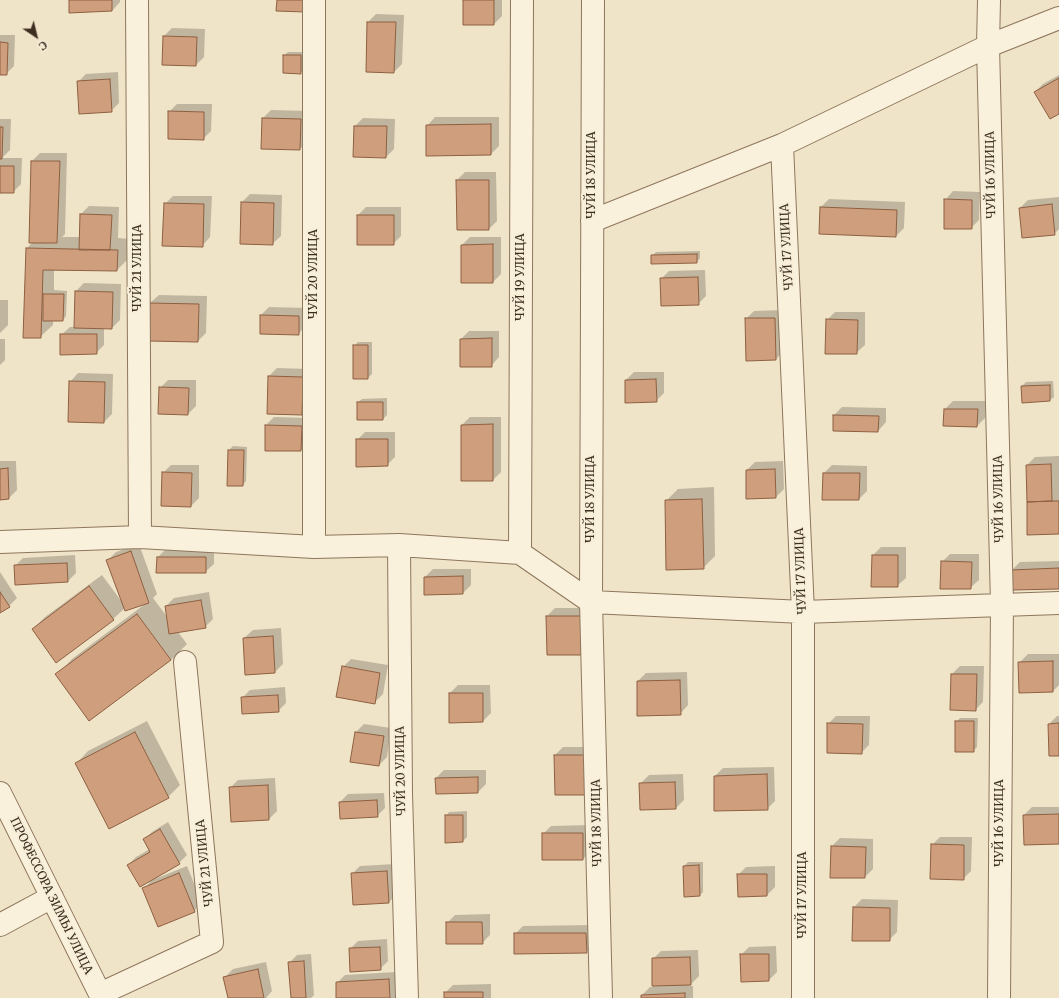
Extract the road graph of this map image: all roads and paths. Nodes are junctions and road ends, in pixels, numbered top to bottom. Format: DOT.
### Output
graph roads {
  1 [pos="137,0"];
  2 [pos="314,0"];
  3 [pos="522,0"];
  4 [pos="593,0"];
  5 [pos="989,0"];
  6 [pos="1059,18"];
  7 [pos="988,46"];
  8 [pos="782,145"];
  9 [pos="592,221"];
  10 [pos="140,537"];
  11 [pos="0,542"];
  12 [pos="399,544"];
  13 [pos="314,547"];
  14 [pos="520,553"];
  15 [pos="591,602"];
  16 [pos="1059,603"];
  17 [pos="1002,604"];
  18 [pos="803,612"];
  19 [pos="185,662"];
  20 [pos="0,793"];
  21 [pos="52,897"];
  22 [pos="0,925"];
  23 [pos="101,996"];
  24 [pos="407,998"];
  25 [pos="601,998"];
  26 [pos="803,998"];
  27 [pos="999,998"];
  1 -- 10 [label="street, ЧУЙ 21 УЛИЦА"];
  2 -- 13 [label="street, ЧУЙ 20 УЛИЦА"];
  3 -- 14 [label="street, ЧУЙ 19 УЛИЦА"];
  4 -- 9 [label="street, ЧУЙ 18 УЛИЦА"];
  5 -- 7 [label="street, ЧУЙ 16 УЛИЦА"];
  6 -- 7 [label="street"];
  7 -- 8 [label="street"];
  7 -- 17 [label="street, ЧУЙ 16 УЛИЦА"];
  8 -- 9 [label="street"];
  8 -- 18 [label="street, ЧУЙ 17 УЛИЦА"];
  9 -- 15 [label="street, ЧУЙ 18 УЛИЦА"];
  10 -- 11 [label="street"];
  10 -- 13 [label="street"];
  12 -- 13 [label="street"];
  12 -- 14 [label="street"];
  12 -- 24 [label="street, ЧУЙ 20 УЛИЦА"];
  14 -- 15 [label="street"];
  15 -- 18 [label="street"];
  15 -- 25 [label="street, ЧУЙ 18 УЛИЦА"];
  16 -- 17 [label="street"];
  17 -- 18 [label="street"];
  17 -- 27 [label="street, ЧУЙ 16 УЛИЦА"];
  18 -- 26 [label="street, ЧУЙ 17 УЛИЦА"];
  19 -- 23 [label="street, ЧУЙ 21 УЛИЦА"];
  20 -- 21 [label="street, ПРОФЕССОРА ЗИМЫ УЛИЦА"];
  21 -- 22 [label="street"];
  21 -- 23 [label="street, ПРОФЕССОРА ЗИМЫ УЛИЦА"];
}
